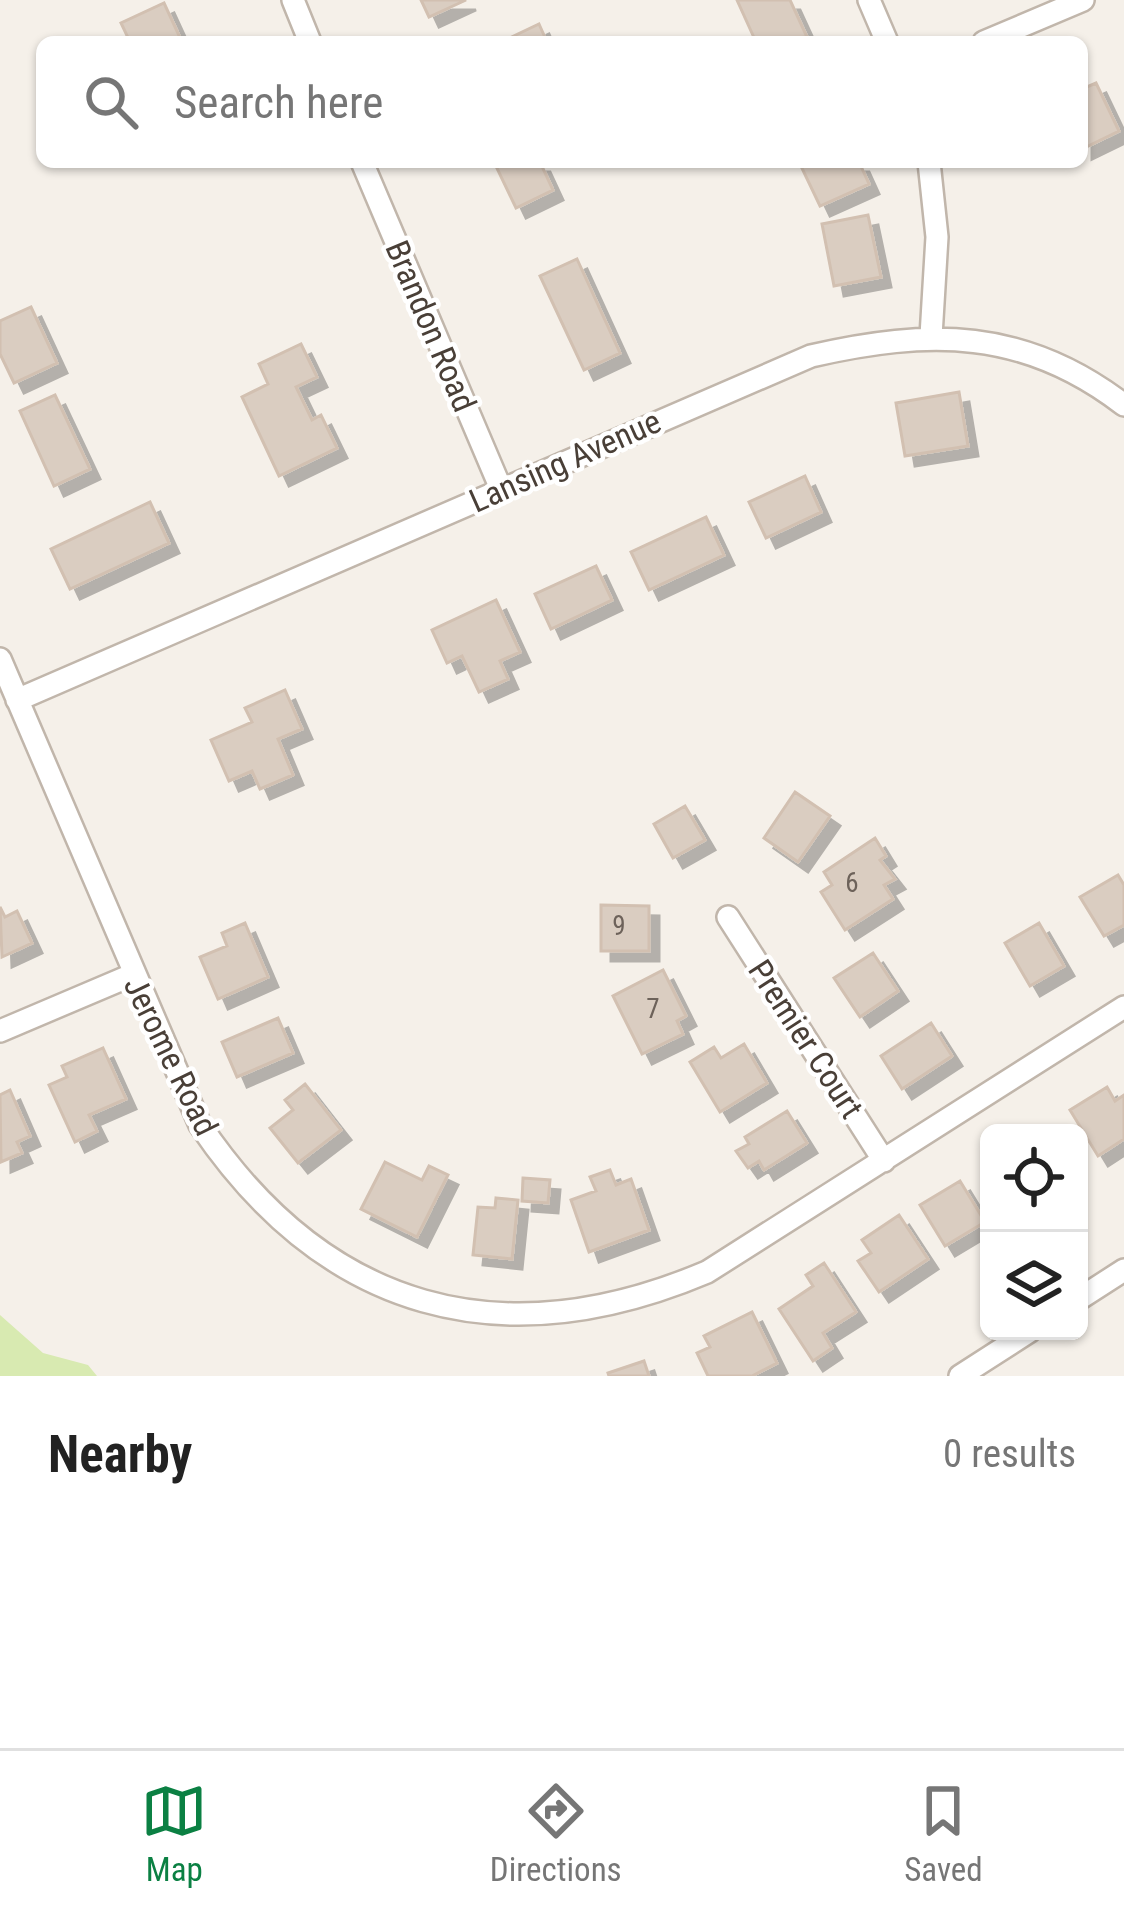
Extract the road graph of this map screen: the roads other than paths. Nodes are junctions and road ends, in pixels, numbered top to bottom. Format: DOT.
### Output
graph roads {
  1 [pos="292,0"];
  2 [pos="869,0"];
  3 [pos="1083,0"];
  4 [pos="307,36"];
  5 [pos="884,36"];
  6 [pos="999,36"];
  7 [pos="365,168"];
  8 [pos="929,168"];
  9 [pos="932,336"];
  10 [pos="1124,405"];
  11 [pos="501,489"];
  12 [pos="0,659"];
  13 [pos="17,700"];
  14 [pos="728,916"];
  15 [pos="132,975"];
  16 [pos="1124,1006"];
  17 [pos="0,1031"];
  18 [pos="884,1161"];
  19 [pos="1124,1270"];
  20 [pos="1088,1293"];
  21 [pos="1016,1340"];
  22 [pos="960,1376"];
  1 -- 4 [label="street"];
  2 -- 5 [label="street"];
  3 -- 6 [label="street"];
  7 -- 11 [label="street, Brandon Road"];
  8 -- 9 [label="street"];
  9 -- 10 [label="street, Lansing Avenue"];
  9 -- 11 [label="street, Lansing Avenue"];
  11 -- 13 [label="street, Lansing Avenue"];
  12 -- 13 [label="street, Jerome Road"];
  13 -- 15 [label="street, Jerome Road"];
  14 -- 18 [label="street, Premier Court"];
  15 -- 17 [label="street"];
  15 -- 18 [label="street, Jerome Road"];
  16 -- 18 [label="street, Jerome Road"];
  19 -- 20 [label="street"];
  21 -- 22 [label="street"];
}
